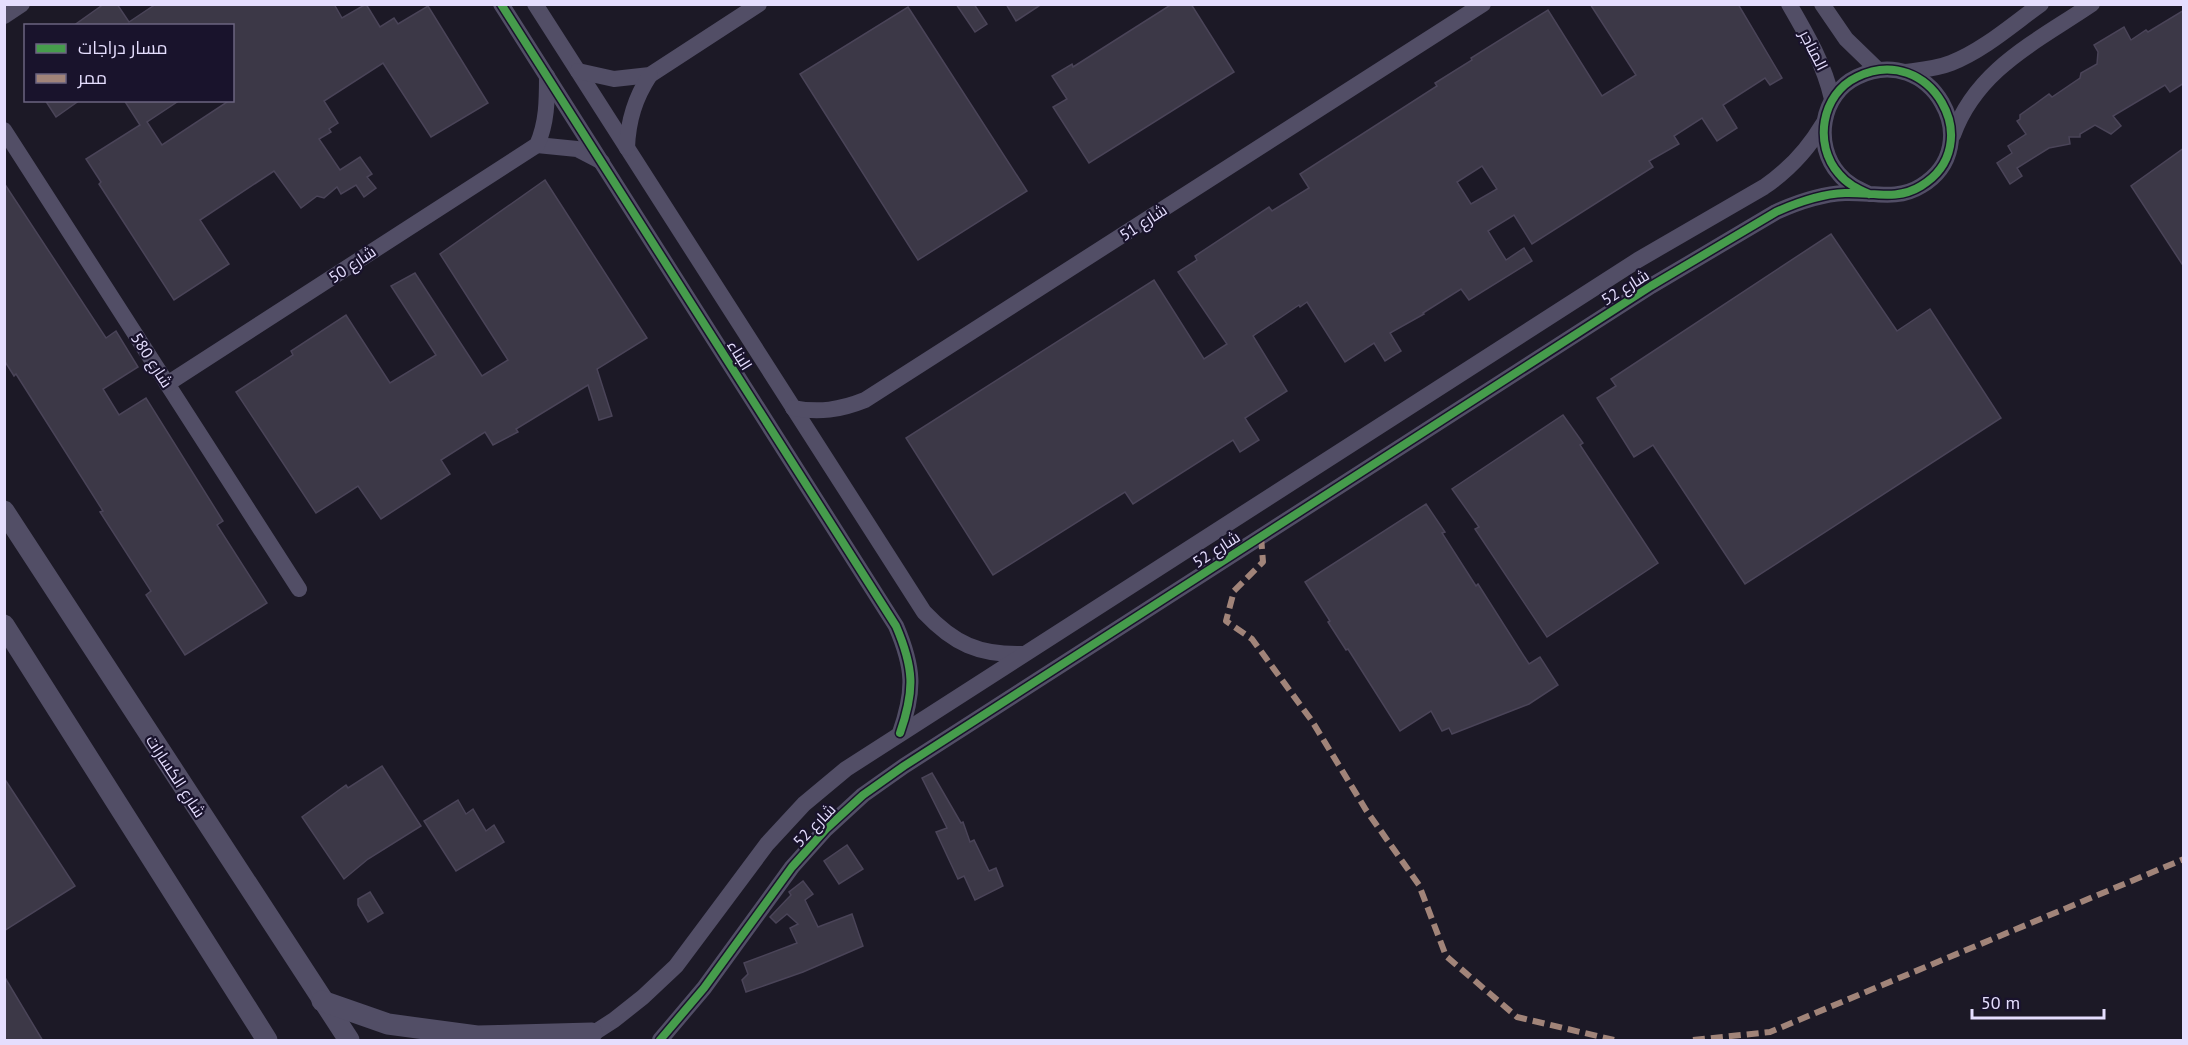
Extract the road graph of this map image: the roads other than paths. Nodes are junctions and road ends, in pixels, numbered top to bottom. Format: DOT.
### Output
graph roads {
  1 [pos="22,4"];
  2 [pos="501,4"];
  3 [pos="535,4"];
  4 [pos="759,4"];
  5 [pos="1483,4"];
  6 [pos="1789,4"];
  7 [pos="1822,4"];
  8 [pos="2042,4"];
  9 [pos="2092,4"];
  10 [pos="4,16"];
  11 [pos="1878,70"];
  12 [pos="578,71"];
  13 [pos="1905,72"];
  14 [pos="650,75"];
  15 [pos="547,76"];
  16 [pos="1833,99"];
  17 [pos="1824,124"];
  18 [pos="4,130"];
  19 [pos="1950,142"];
  20 [pos="537,145"];
  21 [pos="627,148"];
  22 [pos="602,162"];
  23 [pos="1869,194"];
  24 [pos="167,384"];
  25 [pos="793,408"];
  26 [pos="4,511"];
  27 [pos="299,589"];
  28 [pos="4,625"];
  29 [pos="1023,654"];
  30 [pos="900,734"];
  31 [pos="322,1001"];
  32 [pos="587,1037"];
  33 [pos="267,1041"];
  34 [pos="349,1041"];
  35 [pos="660,1041"];
  1 -- 10 [label="street"];
  2 -- 15 [label="street, البناء"];
  3 -- 12 [label="street, البناء"];
  4 -- 14 [label="street"];
  5 -- 25 [label="street, شارع 51"];
  6 -- 16 [label="street, المناجر"];
  7 -- 11 [label="street, المناجر"];
  8 -- 13 [label="street"];
  9 -- 19 [label="street"];
  11 -- 13 [label="street"];
  11 -- 16 [label="street"];
  12 -- 14 [label="street"];
  12 -- 21 [label="street, البناء"];
  13 -- 19 [label="street"];
  14 -- 21 [label="street"];
  15 -- 20 [label="street"];
  15 -- 22 [label="street, البناء"];
  16 -- 17 [label="street"];
  17 -- 23 [label="street"];
  17 -- 29 [label="street, شارع 52"];
  18 -- 24 [label="street, شارع 580"];
  19 -- 23 [label="street"];
  20 -- 22 [label="street"];
  20 -- 24 [label="street, شارع 50"];
  21 -- 25 [label="street, البناء"];
  22 -- 30 [label="street, البناء"];
  23 -- 35 [label="street, شارع 52"];
  24 -- 27 [label="street, شارع 580"];
  25 -- 29 [label="street, البناء"];
  26 -- 31 [label="street, شارع الكسارات"];
  28 -- 33 [label="street"];
  29 -- 30 [label="street, شارع 52"];
  30 -- 32 [label="street, شارع 52"];
  31 -- 32 [label="street"];
  31 -- 34 [label="street, شارع الكسارات"];
}
